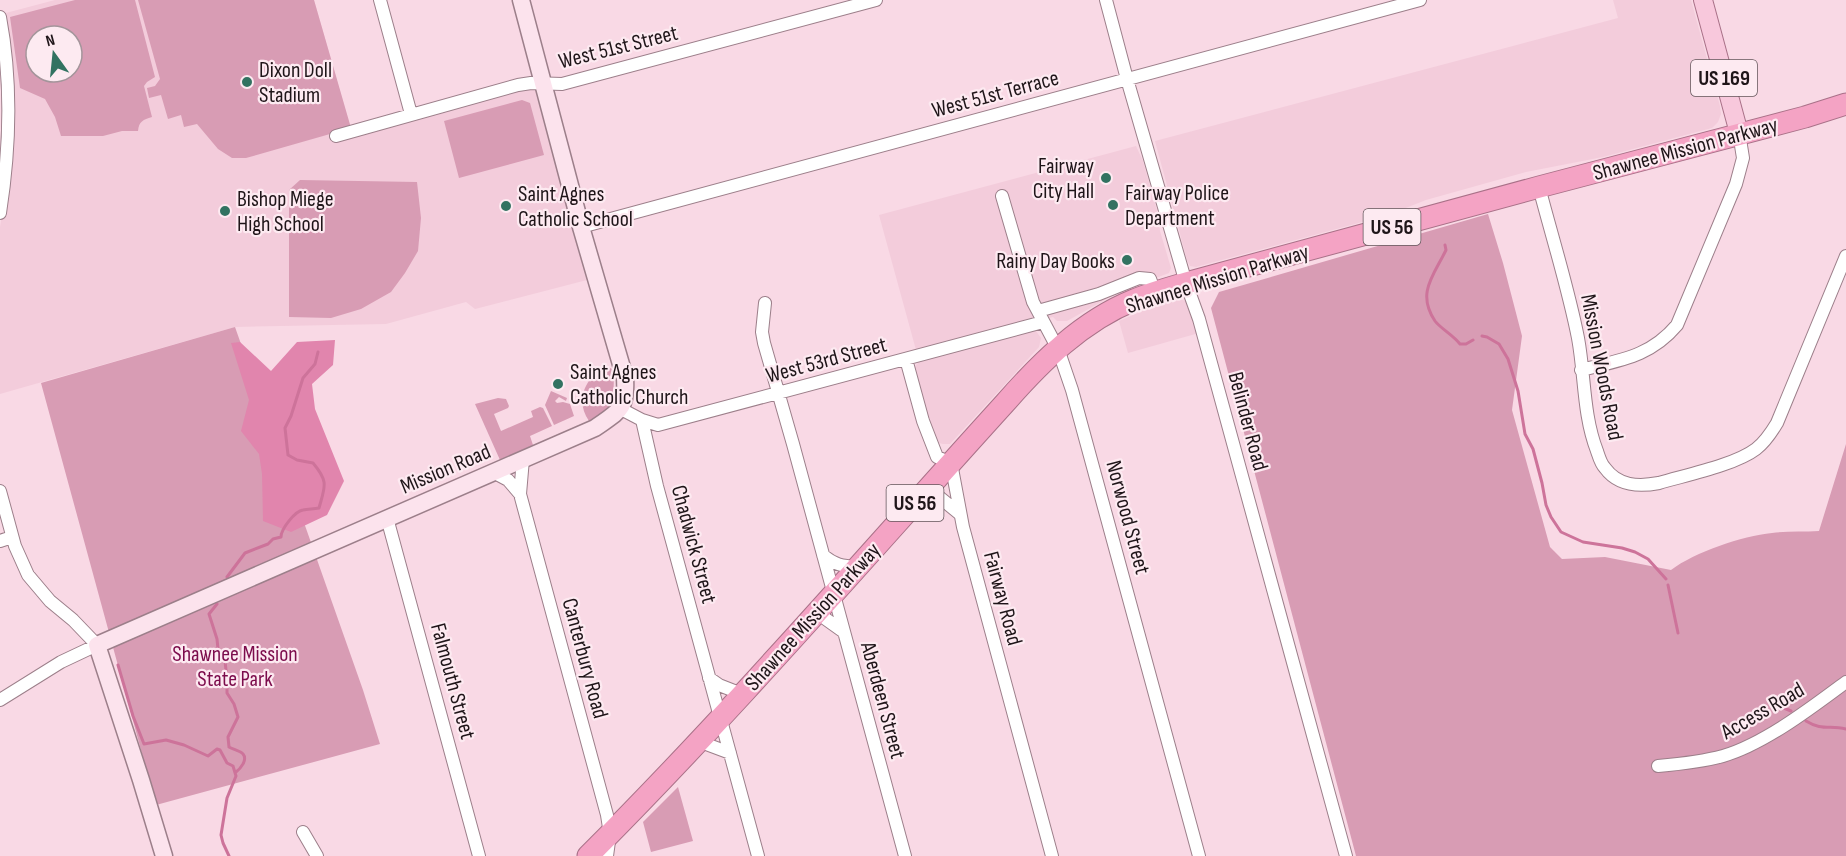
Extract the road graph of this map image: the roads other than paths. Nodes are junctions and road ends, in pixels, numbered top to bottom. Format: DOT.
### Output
graph roads {
  1 [pos="380,0"];
  2 [pos="521,0"];
  3 [pos="876,0"];
  4 [pos="1106,0"];
  5 [pos="1420,0"];
  6 [pos="1703,0"];
  7 [pos="0,17"];
  8 [pos="1127,79"];
  9 [pos="544,83"];
  10 [pos="1846,104"];
  11 [pos="411,114"];
  12 [pos="1739,133"];
  13 [pos="336,136"];
  14 [pos="1539,187"];
  15 [pos="1002,196"];
  16 [pos="0,213"];
  17 [pos="581,227"];
  18 [pos="1846,256"];
  19 [pos="1186,283"];
  20 [pos="1155,292"];
  21 [pos="765,303"];
  22 [pos="1041,317"];
  23 [pos="1058,349"];
  24 [pos="906,359"];
  25 [pos="1581,370"];
  26 [pos="778,394"];
  27 [pos="621,409"];
  28 [pos="642,420"];
  29 [pos="523,459"];
  30 [pos="951,463"];
  31 [pos="493,472"];
  32 [pos="928,488"];
  33 [pos="0,491"];
  34 [pos="520,494"];
  35 [pos="960,514"];
  36 [pos="387,518"];
  37 [pos="6,539"];
  38 [pos="823,555"];
  39 [pos="857,567"];
  40 [pos="834,593"];
  41 [pos="816,612"];
  42 [pos="844,632"];
  43 [pos="97,645"];
  44 [pos="709,678"];
  45 [pos="1846,682"];
  46 [pos="742,694"];
  47 [pos="0,700"];
  48 [pos="720,718"];
  49 [pos="698,741"];
  50 [pos="730,753"];
  51 [pos="1658,766"];
  52 [pos="303,832"];
  53 [pos="610,834"];
  54 [pos="164,856"];
  55 [pos="317,856"];
  56 [pos="479,856"];
  57 [pos="588,856"];
  58 [pos="607,856"];
  59 [pos="758,856"];
  60 [pos="905,856"];
  61 [pos="1052,856"];
  62 [pos="1199,856"];
  63 [pos="1346,856"];
  1 -- 11 [label="street"];
  2 -- 9 [label="main road"];
  3 -- 9 [label="street, West 51st Street"];
  4 -- 8 [label="street, Belinder Road"];
  5 -- 8 [label="street, West 51st Terrace"];
  6 -- 12 [label="main road, US 169"];
  7 -- 16 [label="street"];
  8 -- 17 [label="street, West 51st Terrace"];
  8 -- 19 [label="street, Belinder Road"];
  9 -- 11 [label="street, West 51st Street"];
  9 -- 17 [label="main road"];
  10 -- 12 [label="highway, Shawnee Mission Parkway / US 56"];
  11 -- 13 [label="street, West 51st Street"];
  12 -- 14 [label="highway, Shawnee Mission Parkway / US 56"];
  12 -- 25 [label="street"];
  14 -- 19 [label="highway, Shawnee Mission Parkway / US 56"];
  14 -- 25 [label="street, Mission Woods Road"];
  15 -- 22 [label="street, Norwood Street"];
  17 -- 27 [label="main road"];
  18 -- 25 [label="street, Mission Woods Road"];
  19 -- 20 [label="highway, Shawnee Mission Parkway / US 56"];
  19 -- 63 [label="street, Belinder Road"];
  20 -- 22 [label="street, West 53rd Street"];
  20 -- 23 [label="highway, Shawnee Mission Parkway / US 56"];
  21 -- 26 [label="street, Aberdeen Street"];
  22 -- 23 [label="street, Norwood Street"];
  22 -- 24 [label="street, West 53rd Street"];
  23 -- 30 [label="highway, Shawnee Mission Parkway / US 56"];
  23 -- 62 [label="street, Norwood Street"];
  24 -- 26 [label="street, West 53rd Street"];
  24 -- 30 [label="street"];
  26 -- 28 [label="street, West 53rd Street"];
  26 -- 38 [label="street, Aberdeen Street"];
  27 -- 28 [label="street, West 53rd Street"];
  27 -- 29 [label="main road, Mission Road"];
  28 -- 44 [label="street, Chadwick Street"];
  29 -- 31 [label="main road, Mission Road"];
  29 -- 34 [label="street, Canterbury Road"];
  30 -- 32 [label="highway, Shawnee Mission Parkway / US 56"];
  30 -- 35 [label="street, Fairway Road"];
  31 -- 34 [label="street"];
  31 -- 36 [label="main road, Mission Road"];
  32 -- 35 [label="street"];
  32 -- 39 [label="highway, Shawnee Mission Parkway / US 56"];
  33 -- 37 [label="street"];
  34 -- 53 [label="street, Canterbury Road"];
  35 -- 61 [label="street, Fairway Road"];
  36 -- 43 [label="main road, Mission Road"];
  36 -- 56 [label="street, Falmouth Street"];
  37 -- 43 [label="street"];
  38 -- 39 [label="street"];
  38 -- 40 [label="street, Aberdeen Street"];
  39 -- 40 [label="highway, Shawnee Mission Parkway / US 56"];
  40 -- 41 [label="highway, Shawnee Mission Parkway / US 56"];
  40 -- 42 [label="street, Aberdeen Street"];
  41 -- 42 [label="street"];
  41 -- 46 [label="highway, Shawnee Mission Parkway / US 56"];
  42 -- 60 [label="street, Aberdeen Street"];
  43 -- 47 [label="street"];
  43 -- 54 [label="main road"];
  44 -- 46 [label="street"];
  44 -- 48 [label="street, Chadwick Street"];
  45 -- 51 [label="street, Access Road"];
  46 -- 48 [label="highway, Shawnee Mission Parkway / US 56"];
  48 -- 49 [label="highway, Shawnee Mission Parkway / US 56"];
  48 -- 50 [label="street, Chadwick Street"];
  49 -- 50 [label="street"];
  49 -- 53 [label="highway, Shawnee Mission Parkway / US 56"];
  50 -- 59 [label="street, Chadwick Street"];
  52 -- 55 [label="street"];
  53 -- 57 [label="highway, Shawnee Mission Parkway / US 56"];
  53 -- 58 [label="street, Canterbury Road"];
}
